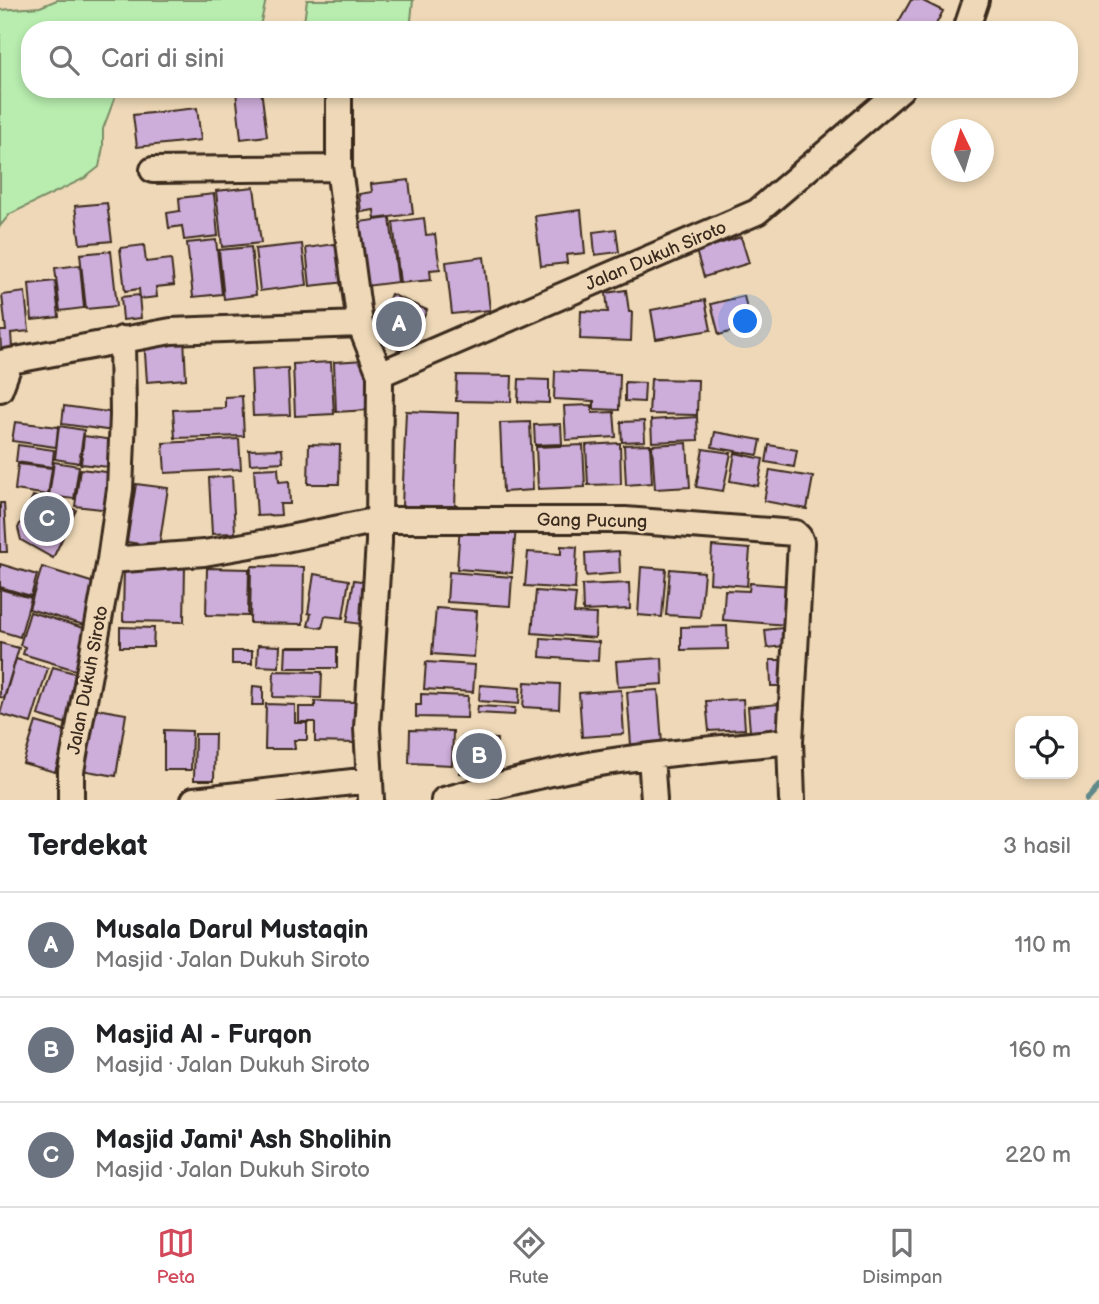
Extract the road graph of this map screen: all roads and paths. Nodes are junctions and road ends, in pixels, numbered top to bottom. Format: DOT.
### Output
graph roads {
  1 [pos="976,0"];
  2 [pos="969,21"];
  3 [pos="339,98"];
  4 [pos="890,98"];
  5 [pos="339,169"];
  6 [pos="153,170"];
  7 [pos="360,324"];
  8 [pos="122,339"];
  9 [pos="5,362"];
  10 [pos="380,374"];
  11 [pos="0,389"];
  12 [pos="379,520"];
  13 [pos="110,560"];
  14 [pos="790,741"];
  15 [pos="651,756"];
  16 [pos="371,790"];
  17 [pos="71,800"];
  18 [pos="194,800"];
  19 [pos="444,800"];
  20 [pos="654,800"];
  21 [pos="792,800"];
  1 -- 2 [label="street"];
  3 -- 5 [label="street"];
  4 -- 10 [label="street, Jalan Dukuh Siroto"];
  5 -- 6 [label="street"];
  5 -- 7 [label="street"];
  7 -- 8 [label="street"];
  7 -- 10 [label="street"];
  8 -- 9 [label="street"];
  8 -- 13 [label="street, Jalan Dukuh Siroto"];
  9 -- 11 [label="street"];
  10 -- 12 [label="street"];
  12 -- 13 [label="street"];
  12 -- 14 [label="street, Gang Pucung"];
  12 -- 16 [label="street"];
  13 -- 17 [label="street, Jalan Dukuh Siroto"];
  14 -- 15 [label="street"];
  14 -- 21 [label="street"];
  15 -- 19 [label="street"];
  15 -- 20 [label="street"];
  16 -- 18 [label="street"];
}
